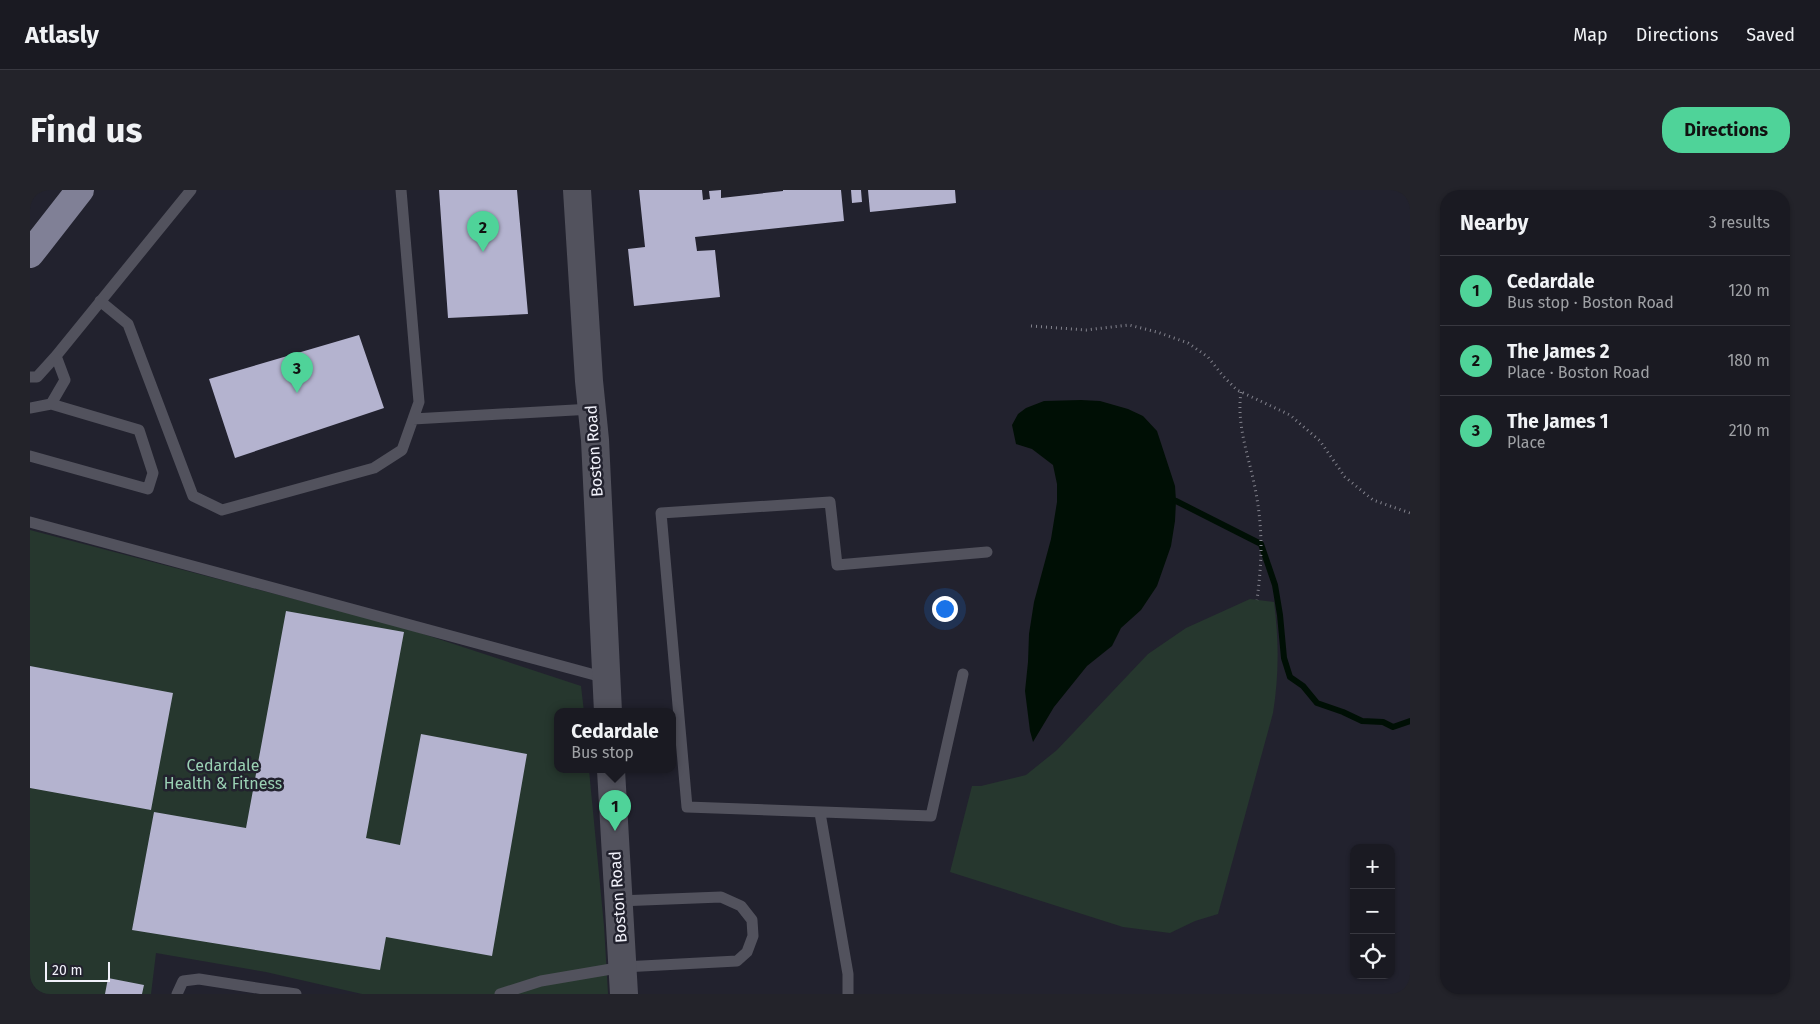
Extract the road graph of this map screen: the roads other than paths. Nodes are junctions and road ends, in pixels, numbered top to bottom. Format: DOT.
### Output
graph roads {
  1 [pos="80,190"];
  2 [pos="191,190"];
  3 [pos="401,190"];
  4 [pos="577,190"];
  5 [pos="30,254"];
  6 [pos="100,301"];
  7 [pos="56,356"];
  8 [pos="30,377"];
  9 [pos="51,404"];
  10 [pos="30,408"];
  11 [pos="592,409"];
  12 [pos="413,419"];
  13 [pos="30,456"];
  14 [pos="30,522"];
  15 [pos="987,552"];
  16 [pos="962,674"];
  17 [pos="606,678"];
  18 [pos="608,708"];
  19 [pos="611,773"];
  20 [pos="820,813"];
  21 [pos="618,901"];
  22 [pos="623,967"];
  23 [pos="177,994"];
  24 [pos="296,994"];
  25 [pos="500,994"];
  26 [pos="624,994"];
  27 [pos="848,994"];
  1 -- 5 [label="main road"];
  2 -- 6 [label="lane"];
  3 -- 12 [label="lane"];
  4 -- 11 [label="street, Boston Road"];
  6 -- 7 [label="lane"];
  6 -- 12 [label="lane"];
  7 -- 8 [label="lane"];
  7 -- 9 [label="lane"];
  9 -- 10 [label="lane"];
  9 -- 13 [label="lane"];
  11 -- 12 [label="lane"];
  11 -- 17 [label="street, Boston Road"];
  14 -- 17 [label="lane"];
  15 -- 20 [label="lane"];
  16 -- 20 [label="lane"];
  17 -- 18 [label="street, Boston Road"];
  19 -- 21 [label="street, Boston Road"];
  20 -- 27 [label="lane"];
  21 -- 22 [label="street, Boston Road"];
  21 -- 22 [label="lane"];
  22 -- 25 [label="lane"];
  22 -- 26 [label="street, Boston Road"];
  23 -- 24 [label="lane"];
}
